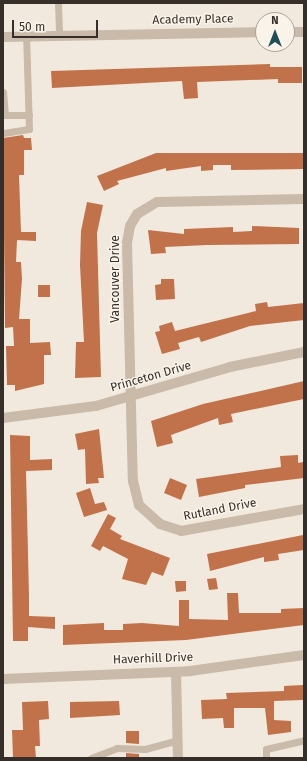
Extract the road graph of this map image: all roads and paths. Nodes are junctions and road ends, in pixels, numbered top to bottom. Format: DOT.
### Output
graph roads {
  1 [pos="58,3"];
  2 [pos="255,32"];
  3 [pos="26,36"];
  4 [pos="59,36"];
  5 [pos="3,37"];
  6 [pos="3,92"];
  7 [pos="29,115"];
  8 [pos="3,133"];
  9 [pos="304,199"];
  10 [pos="304,352"];
  11 [pos="131,396"];
  12 [pos="3,418"];
  13 [pos="304,509"];
  14 [pos="304,655"];
  15 [pos="176,672"];
  16 [pos="3,679"];
  17 [pos="178,740"];
  18 [pos="304,740"];
  19 [pos="91,758"];
  20 [pos="178,758"];
  21 [pos="266,758"];
  1 -- 4 [label="lane"];
  2 -- 4 [label="street, Academy Place"];
  3 -- 4 [label="street, Academy Place"];
  3 -- 5 [label="street, Academy Place"];
  3 -- 7 [label="lane"];
  6 -- 7 [label="lane"];
  7 -- 8 [label="lane"];
  9 -- 11 [label="street, Vancouver Drive"];
  10 -- 11 [label="street, Princeton Drive"];
  11 -- 12 [label="street, Princeton Drive"];
  11 -- 13 [label="street, Rutland Drive"];
  14 -- 15 [label="street, Haverhill Drive"];
  15 -- 16 [label="street, Haverhill Drive"];
  15 -- 17 [label="street"];
  17 -- 19 [label="lane"];
  17 -- 20 [label="street"];
  18 -- 21 [label="lane"];
}
